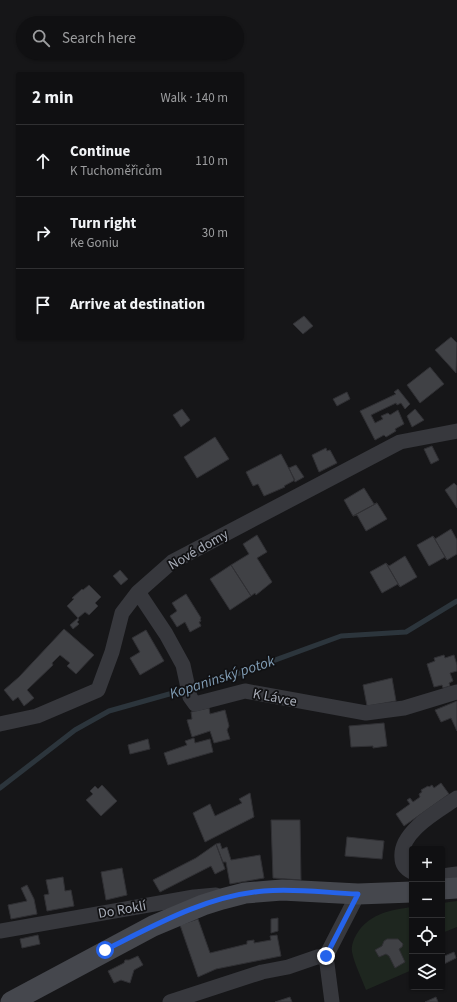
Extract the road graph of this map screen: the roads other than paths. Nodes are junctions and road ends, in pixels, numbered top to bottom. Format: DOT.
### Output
graph roads {
  1 [pos="457,431"];
  2 [pos="138,592"];
  3 [pos="457,692"];
  4 [pos="0,724"];
  5 [pos="457,798"];
  6 [pos="409,870"];
  7 [pos="457,874"];
  8 [pos="445,876"];
  9 [pos="457,888"];
  10 [pos="445,889"];
  11 [pos="409,892"];
  12 [pos="245,893"];
  13 [pos="358,894"];
  14 [pos="0,931"];
  15 [pos="326,956"];
  16 [pos="11,1002"];
  17 [pos="170,1002"];
  18 [pos="332,1002"];
  1 -- 2 [label="street, Nové domy"];
  2 -- 3 [label="street, K Lávce"];
  2 -- 4 [label="street, Nové domy"];
  5 -- 6 [label="street"];
  7 -- 8 [label="street"];
  9 -- 10 [label="street"];
  11 -- 13 [label="street"];
  12 -- 13 [label="street"];
  12 -- 14 [label="street, Do Roklí"];
  12 -- 16 [label="street"];
  13 -- 15 [label="street"];
  15 -- 17 [label="street"];
  15 -- 18 [label="street"];
}
